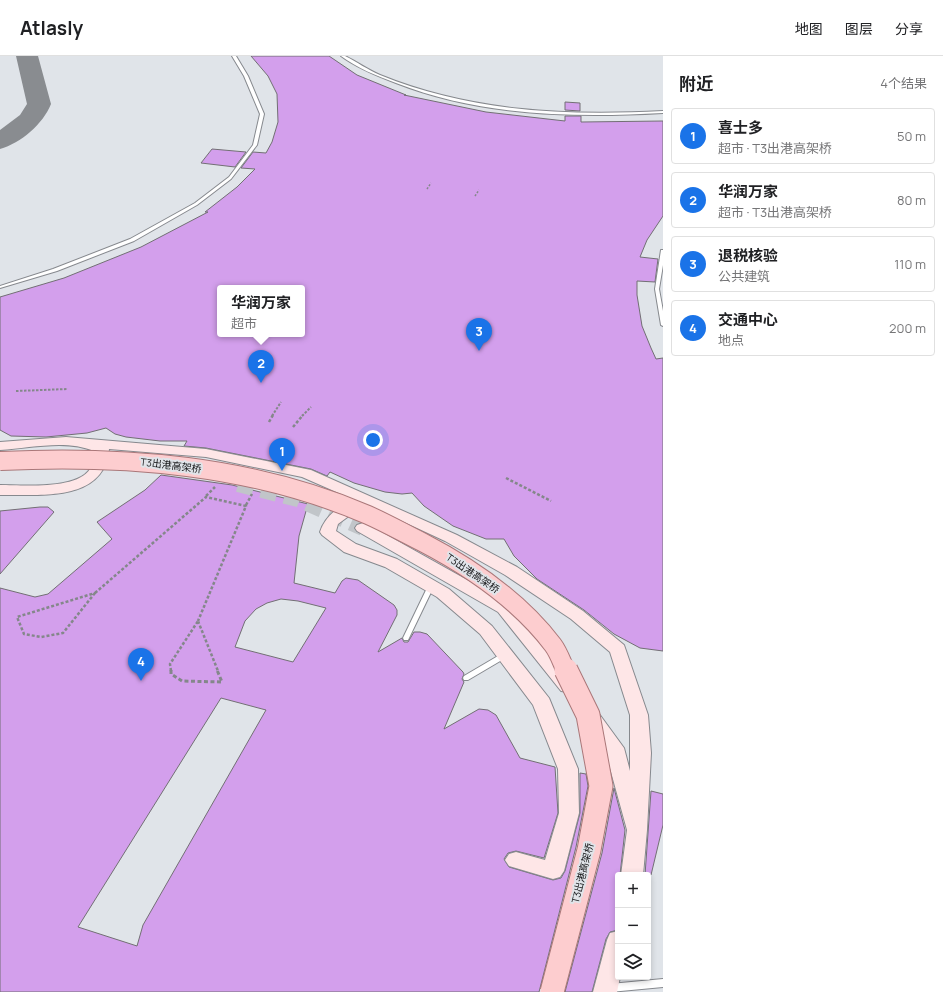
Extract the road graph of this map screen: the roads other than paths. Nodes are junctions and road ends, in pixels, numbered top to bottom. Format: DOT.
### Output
graph roads {
  1 [pos="234,56"];
  2 [pos="343,56"];
  3 [pos="663,112"];
  4 [pos="663,251"];
  5 [pos="0,287"];
  6 [pos="663,325"];
  7 [pos="92,443"];
  8 [pos="0,446"];
  9 [pos="0,461"];
  10 [pos="73,468"];
  11 [pos="0,469"];
  12 [pos="0,490"];
  13 [pos="376,503"];
  14 [pos="363,528"];
  15 [pos="431,586"];
  16 [pos="406,638"];
  17 [pos="505,655"];
  18 [pos="466,678"];
  19 [pos="638,830"];
  20 [pos="516,860"];
  21 [pos="632,872"];
  22 [pos="617,944"];
  23 [pos="663,983"];
  24 [pos="606,990"];
  25 [pos="552,992"];
  1 -- 5 [label="lane"];
  2 -- 3 [label="lane"];
  4 -- 6 [label="lane"];
  7 -- 8 [label="main road"];
  7 -- 12 [label="main road"];
  7 -- 13 [label="main road"];
  9 -- 25 [label="main road, T3出港高架桥, bridge"];
  10 -- 11 [label="main road"];
  13 -- 15 [label="main road"];
  13 -- 19 [label="main road"];
  14 -- 19 [label="main road"];
  15 -- 16 [label="lane"];
  15 -- 17 [label="main road"];
  17 -- 18 [label="lane"];
  17 -- 20 [label="main road"];
  19 -- 21 [label="main road"];
  22 -- 24 [label="main road"];
  23 -- 24 [label="lane"];
}
